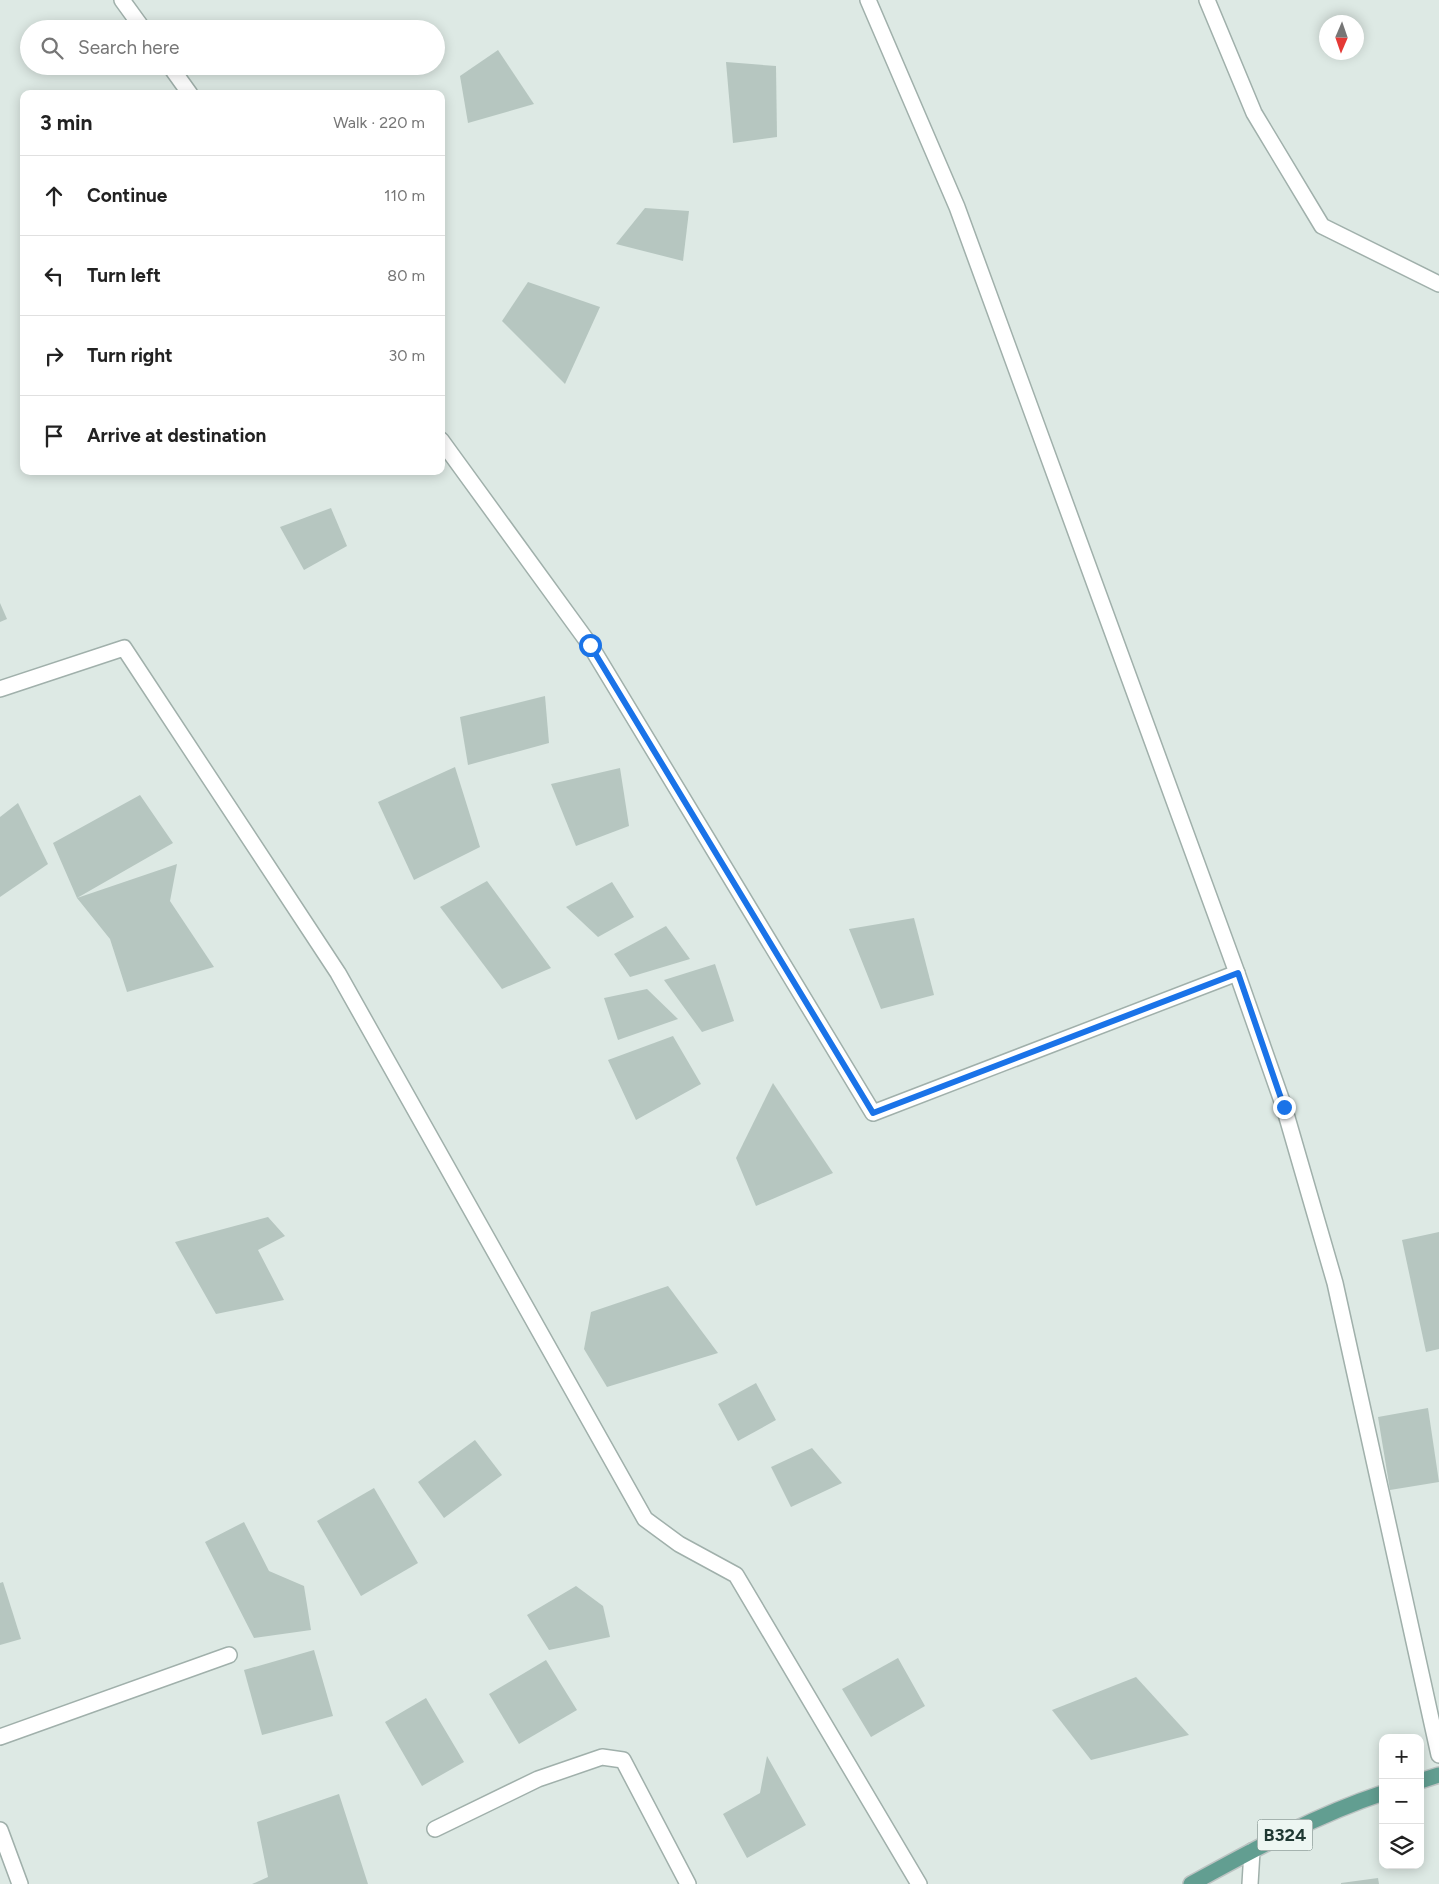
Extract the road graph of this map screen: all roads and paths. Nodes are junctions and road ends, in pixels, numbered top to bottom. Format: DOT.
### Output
graph roads {
  1 [pos="122,0"];
  2 [pos="868,0"];
  3 [pos="1207,0"];
  4 [pos="136,20"];
  5 [pos="176,75"];
  6 [pos="187,90"];
  7 [pos="1439,284"];
  8 [pos="445,446"];
  9 [pos="0,689"];
  10 [pos="1238,973"];
  11 [pos="229,1655"];
  12 [pos="0,1737"];
  13 [pos="1439,1755"];
  14 [pos="1439,1775"];
  15 [pos="1424,1780"];
  16 [pos="1379,1794"];
  17 [pos="435,1829"];
  18 [pos="0,1830"];
  19 [pos="1252,1851"];
  20 [pos="20,1884"];
  21 [pos="688,1884"];
  22 [pos="920,1884"];
  23 [pos="1191,1884"];
  24 [pos="1250,1884"];
  1 -- 4 [label="street"];
  2 -- 10 [label="street"];
  3 -- 7 [label="street"];
  5 -- 6 [label="street"];
  8 -- 10 [label="street"];
  9 -- 22 [label="street"];
  10 -- 13 [label="street"];
  11 -- 12 [label="street"];
  14 -- 15 [label="main road"];
  16 -- 19 [label="main road, B324"];
  17 -- 21 [label="street"];
  18 -- 20 [label="street"];
  19 -- 23 [label="main road, B324"];
  19 -- 24 [label="street"];
}
